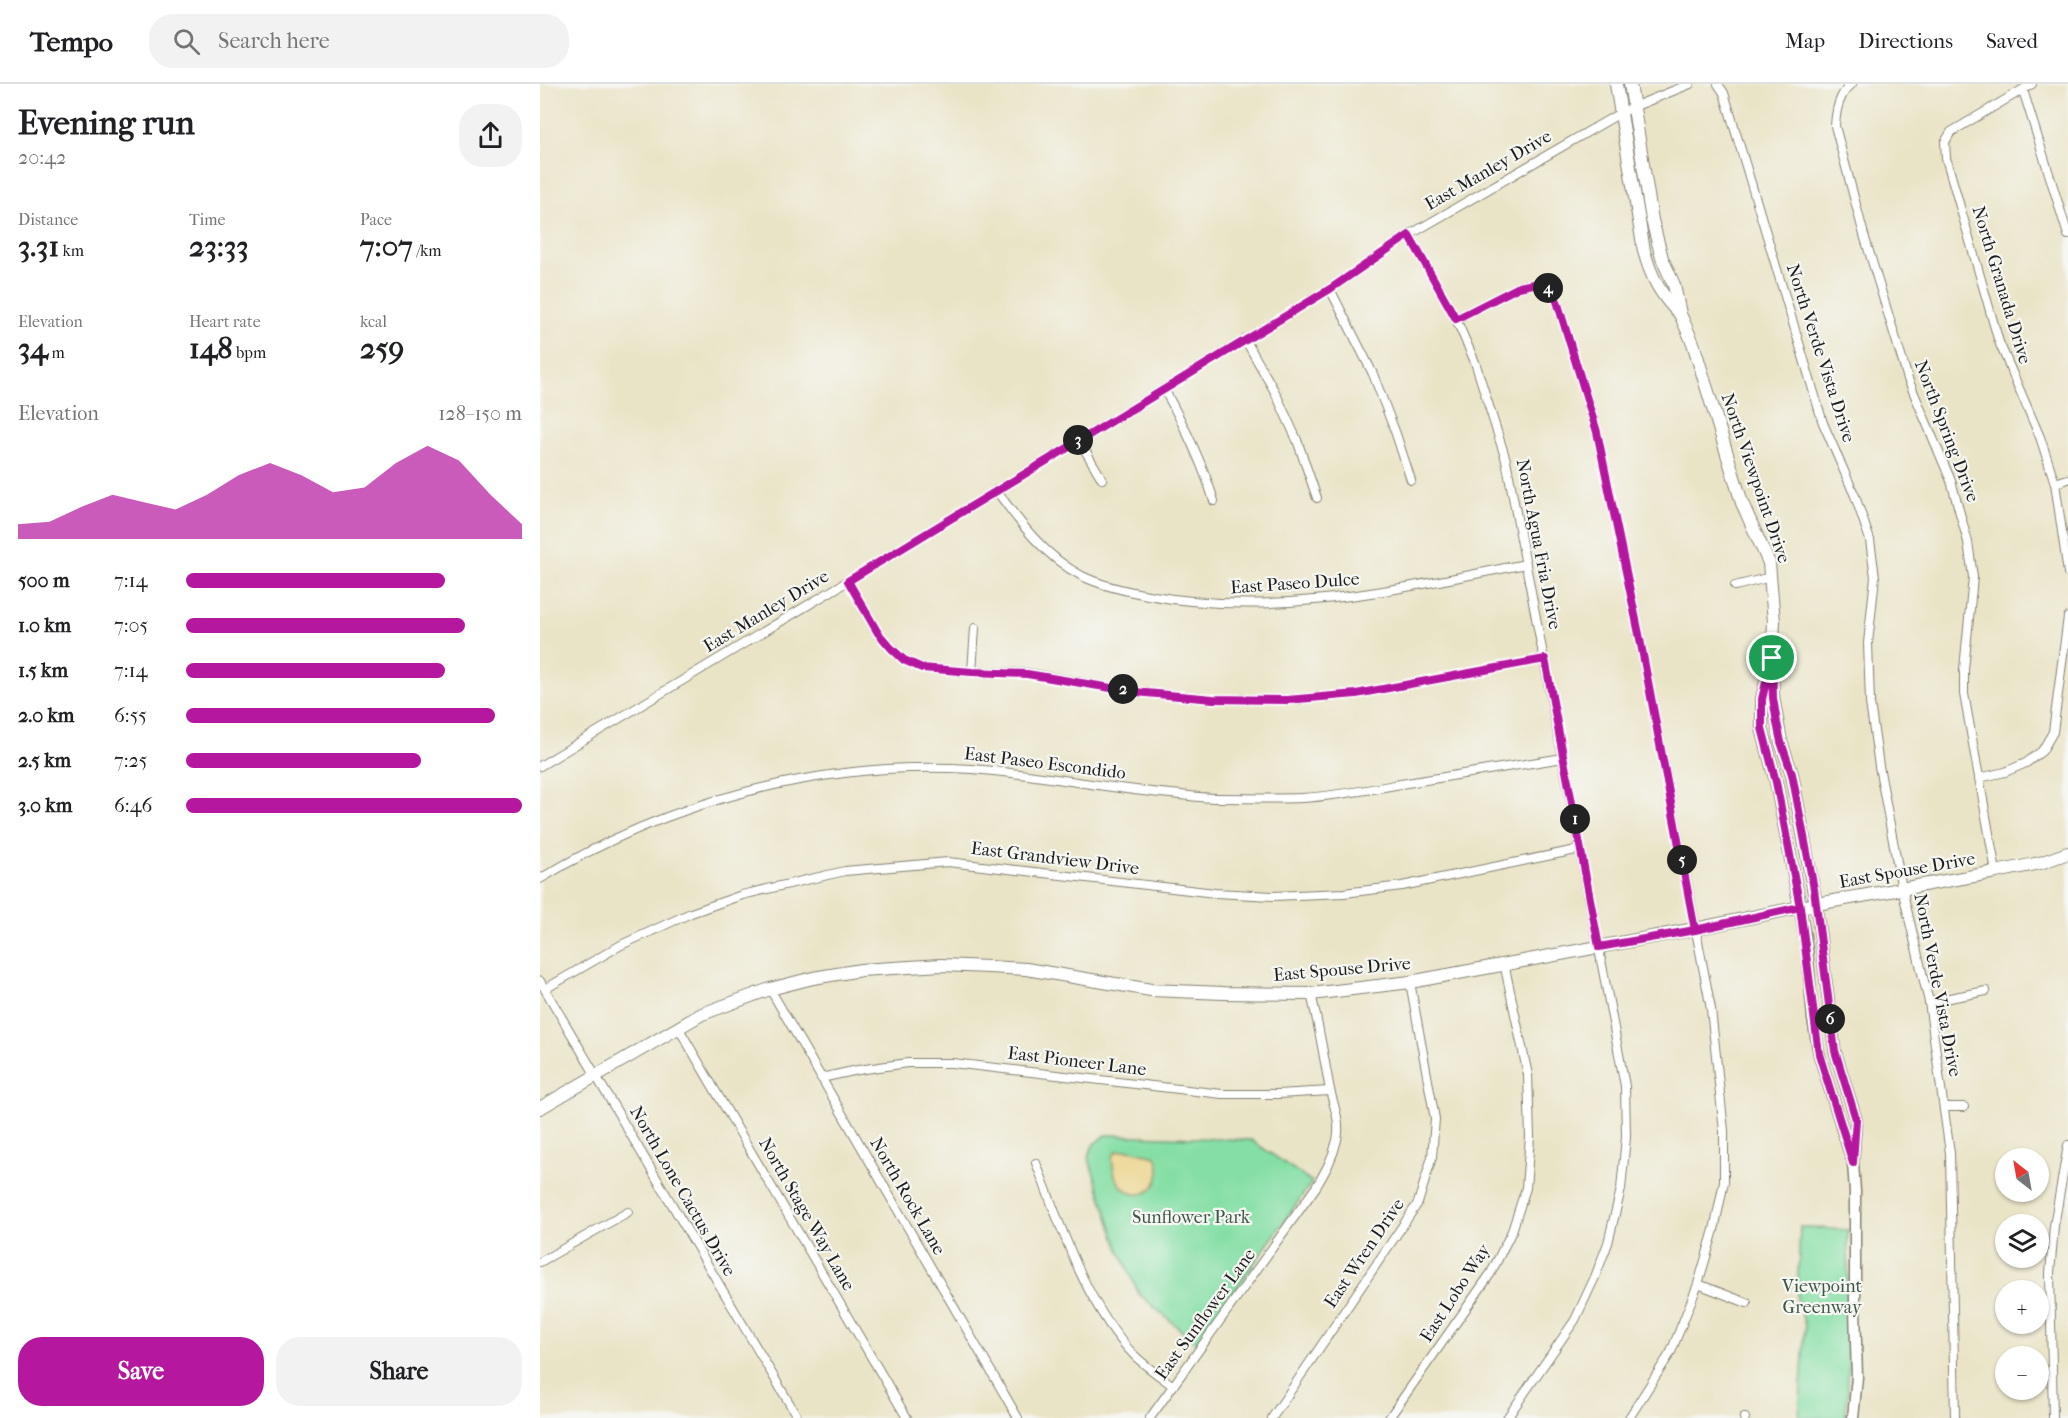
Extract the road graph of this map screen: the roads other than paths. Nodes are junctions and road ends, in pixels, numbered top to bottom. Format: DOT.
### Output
graph roads {
  1 [pos="1616,84"];
  2 [pos="1630,84"];
  3 [pos="1690,84"];
  4 [pos="1718,84"];
  5 [pos="1852,84"];
  6 [pos="2032,84"];
  7 [pos="2023,90"];
  8 [pos="1633,107"];
  9 [pos="1621,113"];
  10 [pos="1409,235"];
  11 [pos="2068,235"];
  12 [pos="1330,289"];
  13 [pos="1680,314"];
  14 [pos="1456,319"];
  15 [pos="1245,339"];
  16 [pos="1164,389"];
  17 [pos="1079,440"];
  18 [pos="1102,479"];
  19 [pos="2068,479"];
  20 [pos="1411,480"];
  21 [pos="2055,483"];
  22 [pos="996,490"];
  23 [pos="1317,498"];
  24 [pos="1214,501"];
  25 [pos="1526,564"];
  26 [pos="2068,573"];
  27 [pos="1771,577"];
  28 [pos="848,581"];
  29 [pos="1736,586"];
  30 [pos="2068,617"];
  31 [pos="975,628"];
  32 [pos="1772,658"];
  33 [pos="1545,659"];
  34 [pos="972,672"];
  35 [pos="1563,758"];
  36 [pos="540,766"];
  37 [pos="1979,778"];
  38 [pos="1581,849"];
  39 [pos="2068,854"];
  40 [pos="1996,872"];
  41 [pos="540,879"];
  42 [pos="1902,889"];
  43 [pos="1816,904"];
  44 [pos="1800,907"];
  45 [pos="1695,930"];
  46 [pos="1599,947"];
  47 [pos="1504,963"];
  48 [pos="1410,982"];
  49 [pos="542,985"];
  50 [pos="770,989"];
  51 [pos="1986,991"];
  52 [pos="1311,994"];
  53 [pos="1929,1002"];
  54 [pos="678,1027"];
  55 [pos="595,1075"];
  56 [pos="821,1078"];
  57 [pos="1330,1091"];
  58 [pos="1945,1107"];
  59 [pos="1964,1107"];
  60 [pos="540,1108"];
  61 [pos="2068,1145"];
  62 [pos="1036,1163"];
  63 [pos="1853,1163"];
  64 [pos="628,1212"];
  65 [pos="540,1262"];
  66 [pos="1698,1284"];
  67 [pos="1747,1303"];
  68 [pos="1173,1386"];
  69 [pos="798,1418"];
  70 [pos="906,1418"];
  71 [pos="1018,1418"];
  72 [pos="1150,1418"];
  73 [pos="1272,1418"];
  74 [pos="1389,1418"];
  75 [pos="1507,1418"];
  76 [pos="1629,1418"];
  77 [pos="1853,1418"];
  78 [pos="1955,1418"];
  79 [pos="2053,1418"];
  1 -- 9 [label="main road, North Viewpoint Drive"];
  2 -- 8 [label="main road, North Viewpoint Drive"];
  3 -- 8 [label="street, East Manley Drive"];
  4 -- 42 [label="street, North Verde Vista Drive"];
  5 -- 37 [label="street, North Spring Drive"];
  6 -- 7 [label="street, North Granada Drive"];
  7 -- 11 [label="street"];
  7 -- 21 [label="street, North Granada Drive"];
  8 -- 9 [label="street, East Manley Drive"];
  8 -- 13 [label="main road, North Viewpoint Drive"];
  9 -- 10 [label="street, East Manley Drive"];
  9 -- 13 [label="main road, North Viewpoint Drive"];
  10 -- 12 [label="street, East Manley Drive"];
  10 -- 14 [label="street, North Agua Fria Drive"];
  12 -- 15 [label="street, East Manley Drive"];
  12 -- 20 [label="street"];
  13 -- 27 [label="main road, North Viewpoint Drive"];
  14 -- 25 [label="street, North Agua Fria Drive"];
  14 -- 45 [label="street"];
  15 -- 16 [label="street, East Manley Drive"];
  15 -- 23 [label="street"];
  16 -- 17 [label="street, East Manley Drive"];
  16 -- 24 [label="street"];
  17 -- 18 [label="street"];
  17 -- 22 [label="street, East Manley Drive"];
  19 -- 21 [label="street"];
  21 -- 26 [label="street, North Granada Drive"];
  22 -- 25 [label="street, East Paseo Dulce"];
  22 -- 28 [label="street, East Manley Drive"];
  25 -- 33 [label="street, North Agua Fria Drive"];
  27 -- 29 [label="street"];
  27 -- 32 [label="main road, North Viewpoint Drive"];
  28 -- 34 [label="street"];
  28 -- 36 [label="street, East Manley Drive"];
  30 -- 37 [label="street"];
  31 -- 34 [label="street"];
  32 -- 43 [label="main road, North Viewpoint Drive"];
  32 -- 44 [label="main road, North Viewpoint Drive"];
  33 -- 34 [label="street"];
  33 -- 35 [label="street, North Agua Fria Drive"];
  35 -- 38 [label="street, North Agua Fria Drive"];
  35 -- 41 [label="street, East Paseo Escondido"];
  37 -- 40 [label="street, North Spring Drive"];
  38 -- 46 [label="street, North Agua Fria Drive"];
  38 -- 49 [label="street, East Grandview Drive"];
  39 -- 40 [label="main road, East Spouse Drive"];
  40 -- 42 [label="main road, East Spouse Drive"];
  42 -- 43 [label="main road, East Spouse Drive"];
  42 -- 53 [label="street, North Verde Vista Drive"];
  43 -- 44 [label="main road, East Spouse Drive"];
  43 -- 63 [label="street, North Viewpoint Drive"];
  44 -- 45 [label="main road, East Spouse Drive"];
  44 -- 63 [label="street, North Viewpoint Drive"];
  45 -- 46 [label="main road, East Spouse Drive"];
  45 -- 66 [label="street"];
  46 -- 47 [label="main road, East Spouse Drive"];
  46 -- 75 [label="street, North Agua Fria Drive"];
  47 -- 48 [label="main road, East Spouse Drive"];
  47 -- 74 [label="street, East Lobo Way"];
  48 -- 52 [label="main road, East Spouse Drive"];
  48 -- 73 [label="street, East Wren Drive"];
  49 -- 55 [label="street, North Lone Cactus Drive"];
  50 -- 52 [label="main road, East Spouse Drive"];
  50 -- 54 [label="main road, East Spouse Drive"];
  50 -- 56 [label="street, North Rock Lane"];
  51 -- 53 [label="street"];
  52 -- 57 [label="street, East Sunflower Lane"];
  53 -- 58 [label="street, North Verde Vista Drive"];
  54 -- 55 [label="main road, East Spouse Drive"];
  54 -- 70 [label="street, North Stage Way Lane"];
  55 -- 60 [label="main road, East Spouse Drive"];
  55 -- 69 [label="street, North Lone Cactus Drive"];
  56 -- 57 [label="street, East Pioneer Lane"];
  56 -- 71 [label="street, North Rock Lane"];
  57 -- 68 [label="street, East Sunflower Lane"];
  58 -- 59 [label="street"];
  58 -- 78 [label="street, North Verde Vista Drive"];
  61 -- 79 [label="street"];
  62 -- 68 [label="street"];
  63 -- 77 [label="street, North Viewpoint Drive"];
  64 -- 65 [label="street"];
  66 -- 67 [label="street"];
  66 -- 76 [label="street"];
  68 -- 72 [label="street, East Sunflower Lane"];
}
